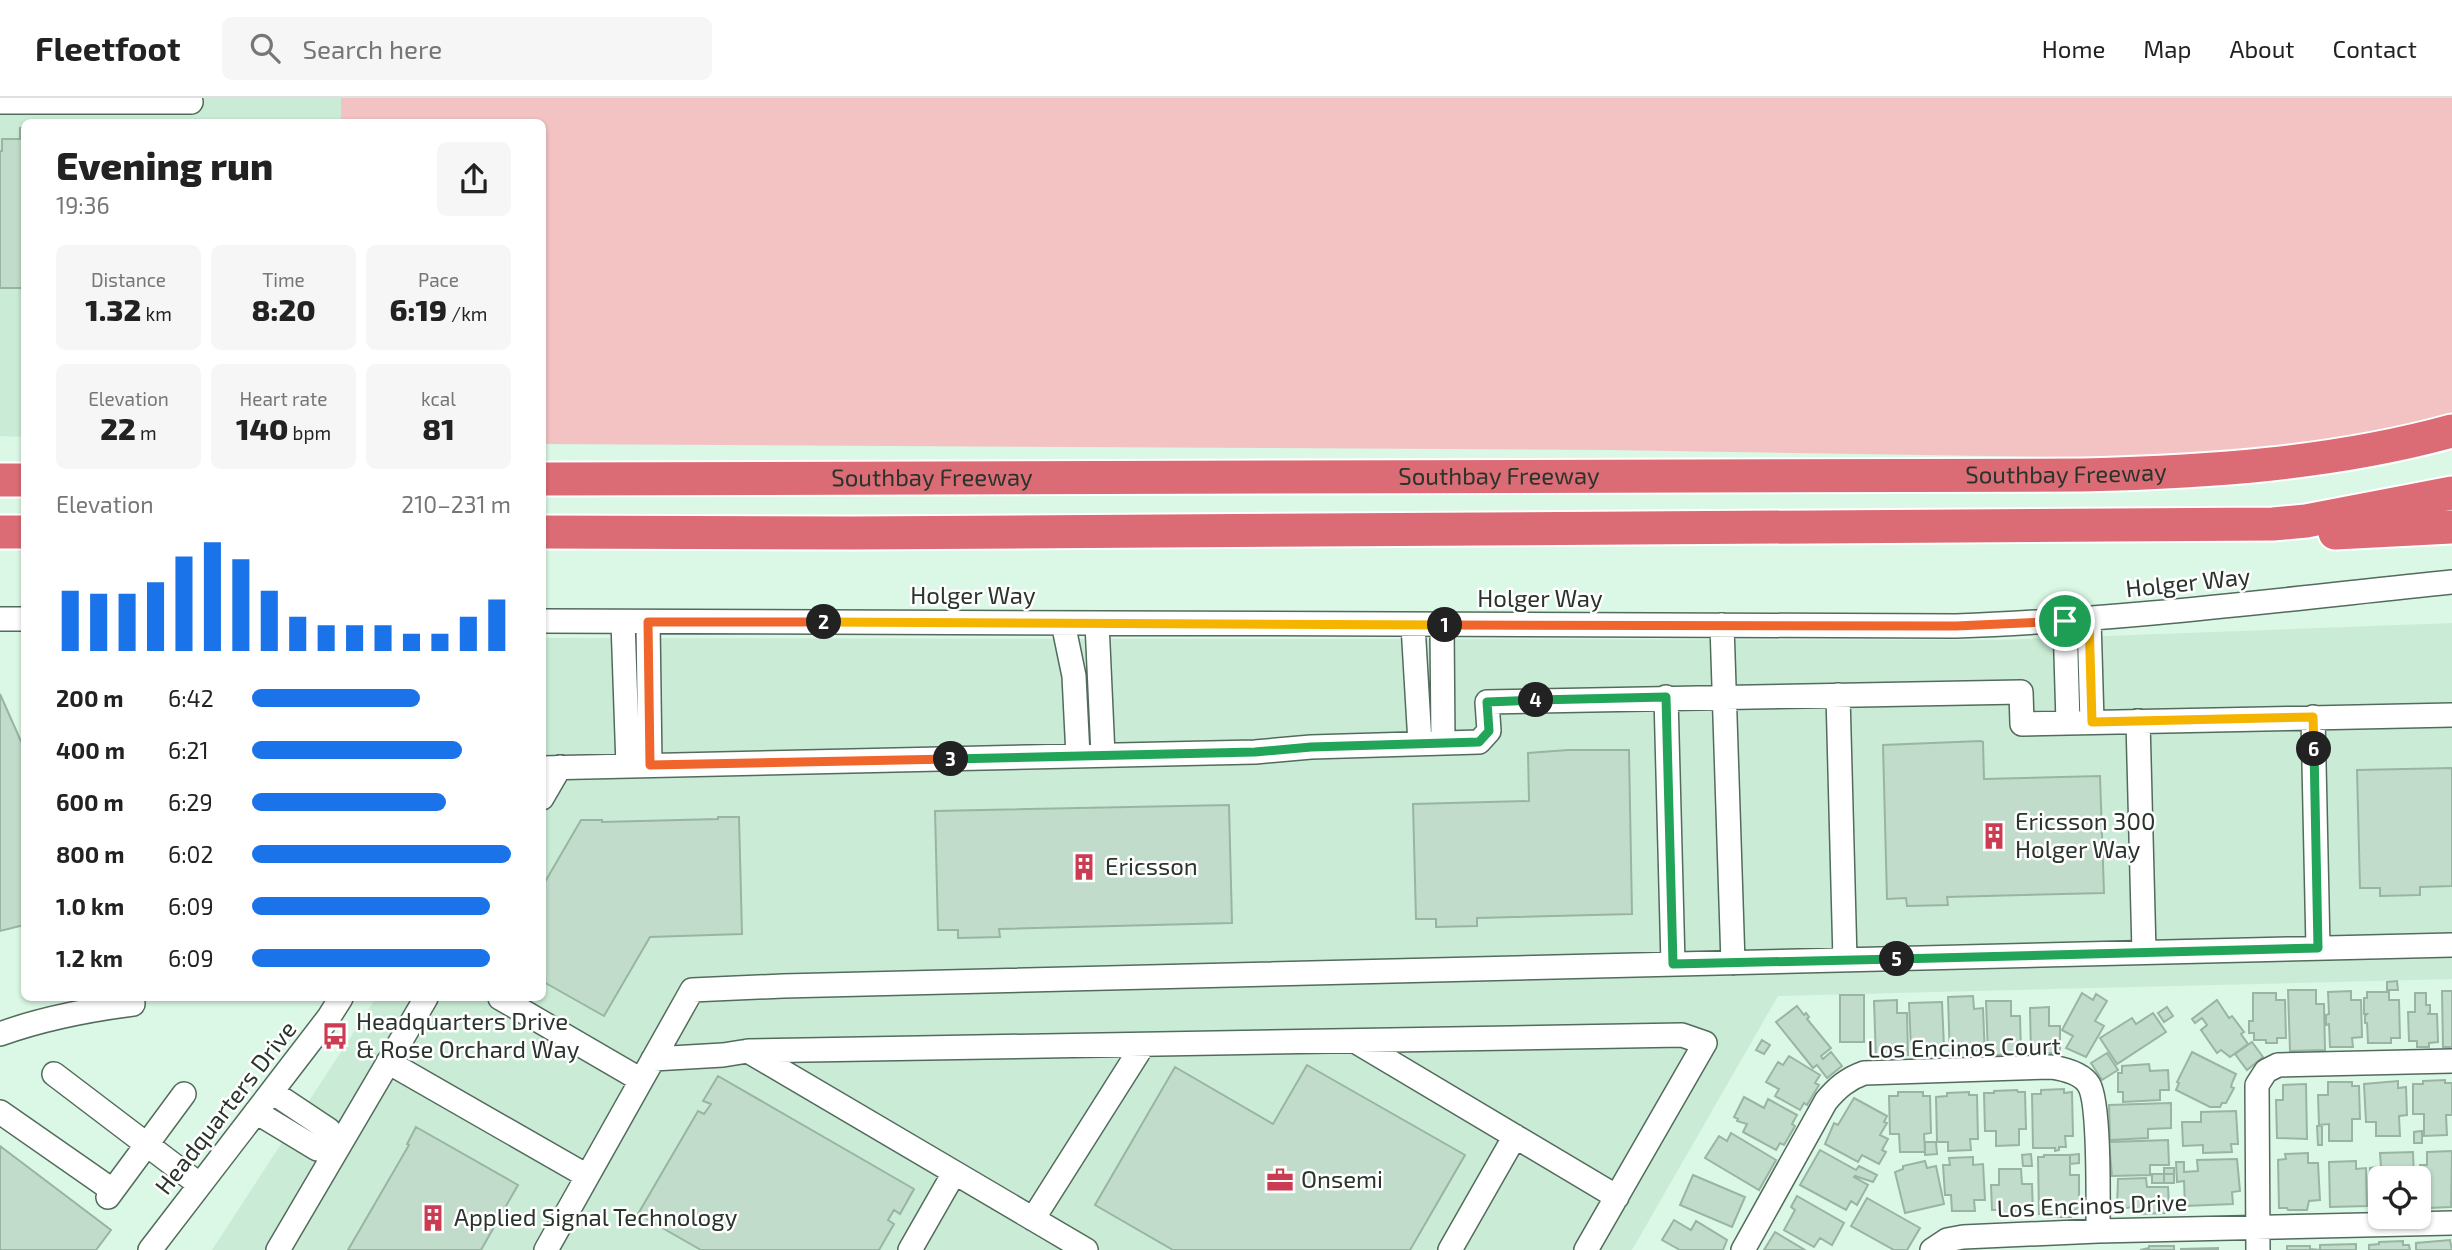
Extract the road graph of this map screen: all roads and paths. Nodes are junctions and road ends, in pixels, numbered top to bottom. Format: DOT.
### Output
graph roads {
  1 [pos="0,102"];
  2 [pos="191,102"];
  3 [pos="2452,431"];
  4 [pos="2452,447"];
  5 [pos="1729,475"];
  6 [pos="546,479"];
  7 [pos="0,480"];
  8 [pos="21,480"];
  9 [pos="2452,493"];
  10 [pos="2273,524"];
  11 [pos="2452,527"];
  12 [pos="0,531"];
  13 [pos="21,531"];
  14 [pos="546,532"];
  15 [pos="2452,582"];
  16 [pos="2089,618"];
  17 [pos="0,619"];
  18 [pos="21,619"];
  19 [pos="546,621"];
  20 [pos="2065,621"];
  21 [pos="623,622"];
  22 [pos="648,622"];
  23 [pos="1063,623"];
  24 [pos="1097,623"];
  25 [pos="1413,625"];
  26 [pos="1442,625"];
  27 [pos="1722,625"];
  28 [pos="1838,695"];
  29 [pos="1724,696"];
  30 [pos="1666,697"];
  31 [pos="2452,715"];
  32 [pos="2313,717"];
  33 [pos="2138,721"];
  34 [pos="2092,722"];
  35 [pos="2067,723"];
  36 [pos="1432,743"];
  37 [pos="1104,755"];
  38 [pos="1078,756"];
  39 [pos="639,765"];
  40 [pos="551,767"];
  41 [pos="2452,945"];
  42 [pos="2318,948"];
  43 [pos="2144,952"];
  44 [pos="1845,960"];
  45 [pos="1733,963"];
  46 [pos="1673,964"];
  47 [pos="132,1001"];
  48 [pos="339,1001"];
  49 [pos="424,1001"];
  50 [pos="505,1001"];
  51 [pos="0,1034"];
  52 [pos="1354,1041"];
  53 [pos="1143,1045"];
  54 [pos="748,1051"];
  55 [pos="653,1059"];
  56 [pos="2452,1061"];
  57 [pos="388,1062"];
  58 [pos="54,1074"];
  59 [pos="641,1080"];
  60 [pos="272,1092"];
  61 [pos="184,1094"];
  62 [pos="0,1112"];
  63 [pos="256,1112"];
  64 [pos="1515,1136"];
  65 [pos="147,1144"];
  66 [pos="333,1145"];
  67 [pos="954,1172"];
  68 [pos="587,1176"];
  69 [pos="201,1185"];
  70 [pos="1617,1197"];
  71 [pos="1033,1219"];
  72 [pos="2452,1223"];
  73 [pos="2098,1231"];
  74 [pos="2258,1239"];
  75 [pos="159,1245"];
  76 [pos="278,1250"];
  77 [pos="546,1250"];
  78 [pos="910,1250"];
  79 [pos="1086,1250"];
  80 [pos="1450,1250"];
  81 [pos="1586,1250"];
  82 [pos="1742,1250"];
  83 [pos="1932,1250"];
  1 -- 2 [label="street"];
  3 -- 5 [label="highway, Southbay Freeway"];
  4 -- 5 [label="highway"];
  5 -- 6 [label="highway, Southbay Freeway"];
  7 -- 8 [label="highway"];
  9 -- 10 [label="highway, Southbay Freeway"];
  10 -- 11 [label="highway"];
  10 -- 14 [label="highway, Southbay Freeway"];
  12 -- 13 [label="highway"];
  15 -- 16 [label="street, Holger Way"];
  16 -- 20 [label="street, Holger Way"];
  16 -- 34 [label="street"];
  17 -- 18 [label="street"];
  19 -- 21 [label="street, Holger Way"];
  20 -- 27 [label="street, Holger Way"];
  20 -- 35 [label="street"];
  21 -- 22 [label="street, Holger Way"];
  21 -- 39 [label="street"];
  22 -- 23 [label="street, Holger Way"];
  22 -- 39 [label="street"];
  23 -- 24 [label="street, Holger Way"];
  23 -- 38 [label="street"];
  24 -- 25 [label="street, Holger Way"];
  24 -- 37 [label="street"];
  25 -- 26 [label="street, Holger Way"];
  25 -- 36 [label="street"];
  26 -- 27 [label="street, Holger Way"];
  26 -- 36 [label="street"];
  27 -- 29 [label="street"];
  28 -- 29 [label="street"];
  28 -- 35 [label="street"];
  28 -- 44 [label="street"];
  29 -- 30 [label="street"];
  29 -- 45 [label="street"];
  30 -- 36 [label="street"];
  30 -- 46 [label="street"];
  31 -- 32 [label="street"];
  32 -- 33 [label="street"];
  32 -- 42 [label="street"];
  33 -- 34 [label="street"];
  33 -- 43 [label="street"];
  34 -- 35 [label="street"];
  36 -- 37 [label="street"];
  37 -- 38 [label="street"];
  38 -- 39 [label="street"];
  39 -- 40 [label="street"];
  41 -- 42 [label="street"];
  42 -- 43 [label="street"];
  43 -- 44 [label="street"];
  44 -- 45 [label="street"];
  45 -- 46 [label="street"];
  46 -- 55 [label="street"];
  47 -- 51 [label="street"];
  48 -- 60 [label="street, Headquarters Drive"];
  49 -- 57 [label="street"];
  50 -- 59 [label="street"];
  52 -- 53 [label="street"];
  52 -- 64 [label="street"];
  52 -- 70 [label="street"];
  53 -- 54 [label="street"];
  53 -- 71 [label="street"];
  54 -- 55 [label="street"];
  54 -- 67 [label="street"];
  55 -- 59 [label="street"];
  56 -- 74 [label="street"];
  57 -- 66 [label="street"];
  57 -- 68 [label="street"];
  58 -- 65 [label="street"];
  59 -- 68 [label="street"];
  60 -- 63 [label="street, Headquarters Drive"];
  60 -- 66 [label="street"];
  61 -- 65 [label="street"];
  62 -- 65 [label="street"];
  63 -- 66 [label="street"];
  63 -- 69 [label="street, Headquarters Drive"];
  64 -- 70 [label="street"];
  64 -- 80 [label="street"];
  65 -- 69 [label="street"];
  66 -- 76 [label="street"];
  67 -- 71 [label="street"];
  67 -- 78 [label="street"];
  68 -- 77 [label="street"];
  69 -- 75 [label="street, Headquarters Drive"];
  70 -- 81 [label="street"];
  71 -- 79 [label="street"];
  72 -- 74 [label="street, Los Encinos Drive"];
  73 -- 74 [label="street, Los Encinos Drive"];
  73 -- 82 [label="street, Los Encinos Court"];
  73 -- 83 [label="street, Los Encinos Drive"];
}
